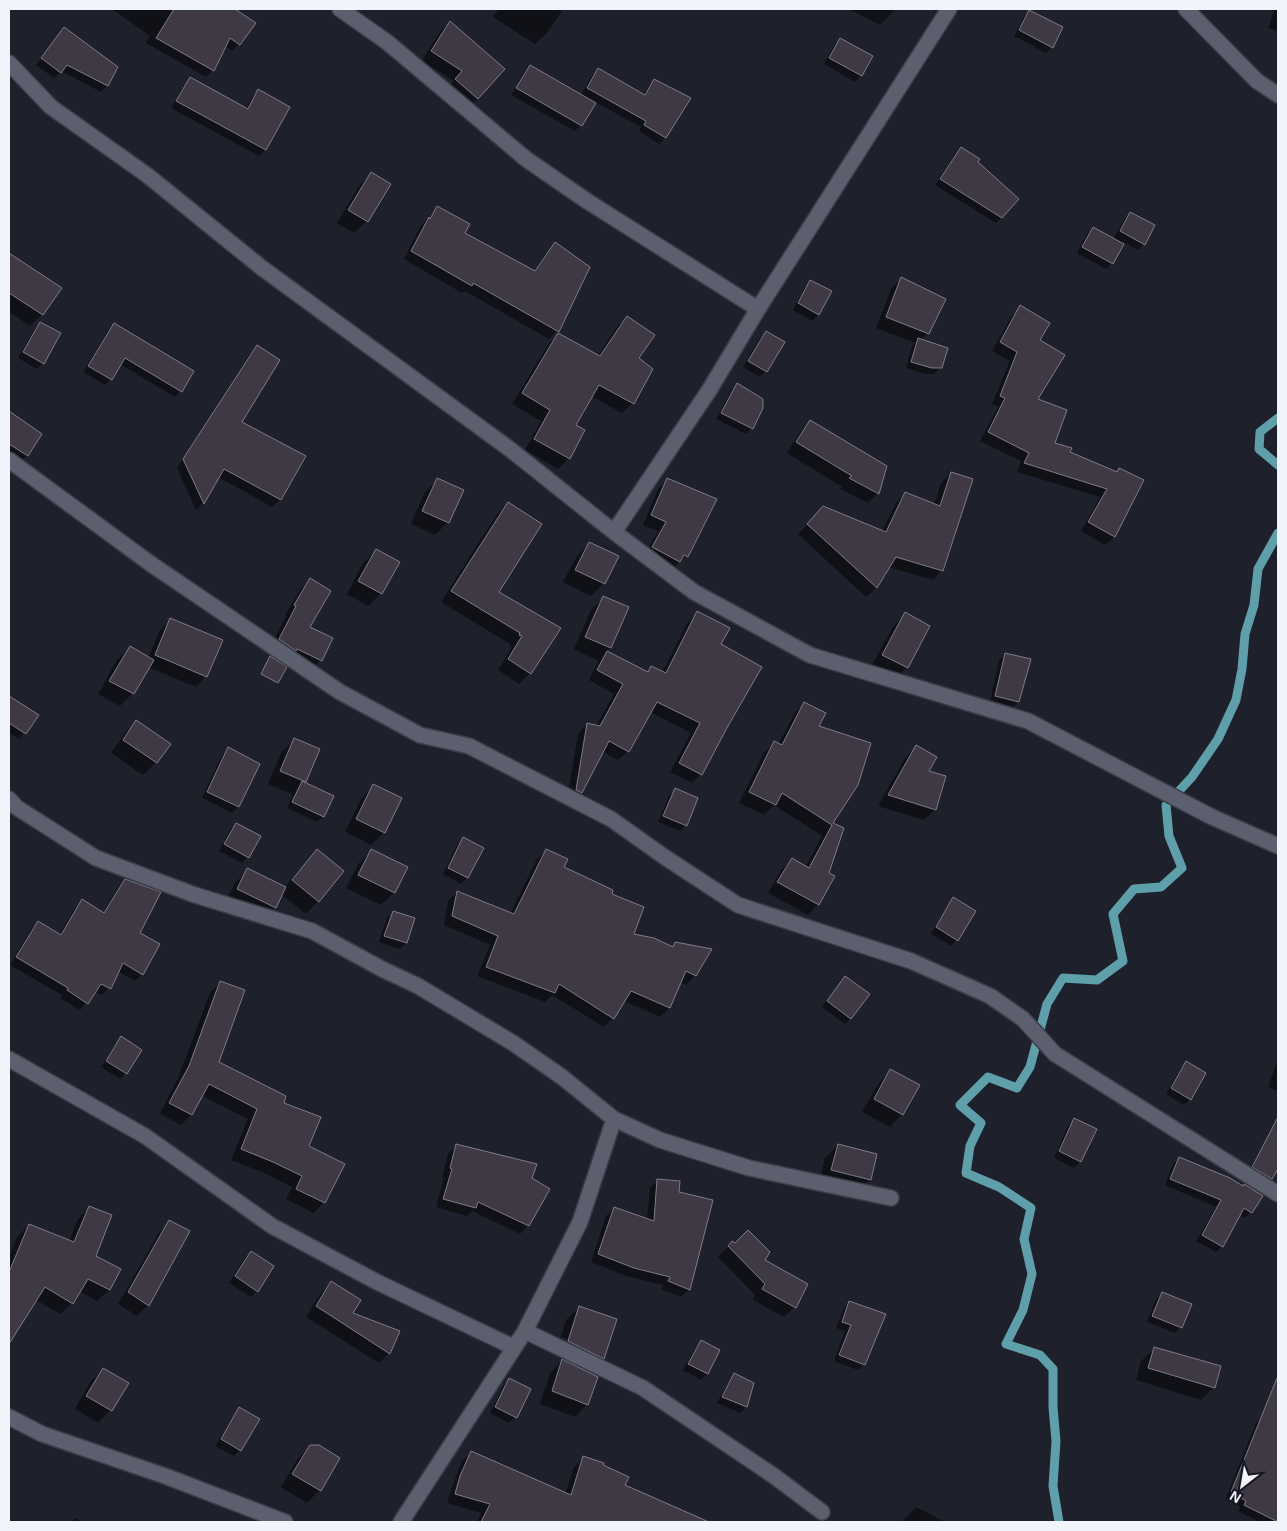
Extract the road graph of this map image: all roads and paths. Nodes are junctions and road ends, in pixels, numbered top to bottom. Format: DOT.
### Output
graph roads {
  1 [pos="340,9"];
  2 [pos="949,9"];
  3 [pos="1186,9"];
  4 [pos="9,63"];
  5 [pos="1278,94"];
  6 [pos="758,309"];
  7 [pos="9,460"];
  8 [pos="614,532"];
  9 [pos="9,799"];
  10 [pos="1278,846"];
  11 [pos="9,1059"];
  12 [pos="614,1119"];
  13 [pos="1278,1194"];
  14 [pos="892,1198"];
  15 [pos="525,1331"];
  16 [pos="513,1347"];
  17 [pos="9,1417"];
  18 [pos="822,1512"];
  19 [pos="286,1522"];
  20 [pos="400,1522"];
  1 -- 6 [label="street"];
  2 -- 6 [label="street"];
  3 -- 5 [label="street"];
  4 -- 8 [label="street"];
  6 -- 8 [label="street"];
  7 -- 13 [label="street"];
  8 -- 10 [label="street"];
  9 -- 12 [label="street"];
  11 -- 16 [label="street"];
  12 -- 14 [label="street"];
  12 -- 15 [label="street"];
  15 -- 16 [label="street"];
  15 -- 18 [label="street"];
  16 -- 20 [label="street"];
  17 -- 19 [label="street"];
}
